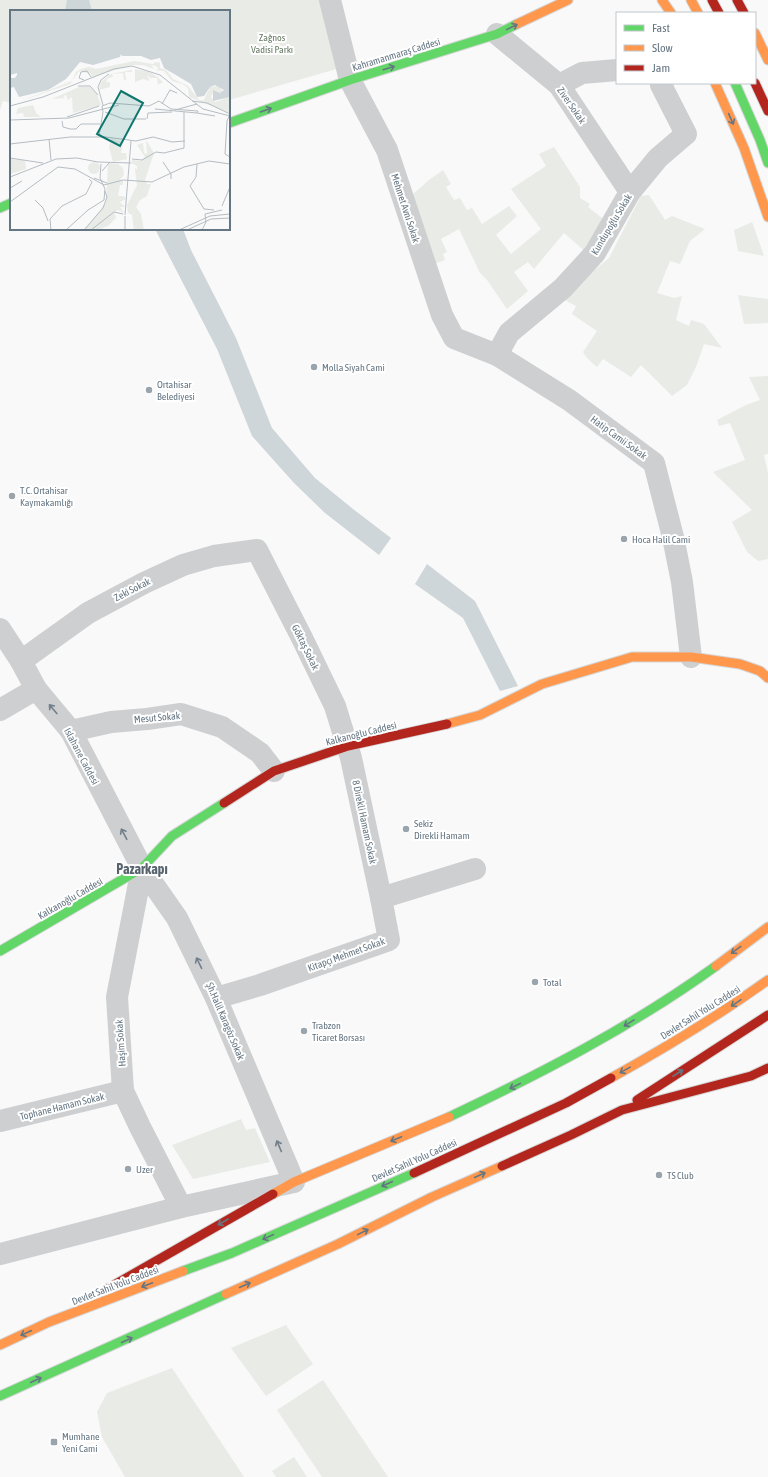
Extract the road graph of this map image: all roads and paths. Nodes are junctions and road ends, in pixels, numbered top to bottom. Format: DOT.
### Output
graph roads {
  1 [pos="330,0"];
  2 [pos="568,0"];
  3 [pos="662,0"];
  4 [pos="691,0"];
  5 [pos="712,0"];
  6 [pos="737,0"];
  7 [pos="543,5"];
  8 [pos="670,12"];
  9 [pos="697,12"];
  10 [pos="718,12"];
  11 [pos="743,12"];
  12 [pos="497,34"];
  13 [pos="761,35"];
  14 [pos="768,60"];
  15 [pos="616,70"];
  16 [pos="350,80"];
  17 [pos="661,84"];
  18 [pos="715,84"];
  19 [pos="735,84"];
  20 [pos="755,84"];
  21 [pos="560,85"];
  22 [pos="768,111"];
  23 [pos="230,123"];
  24 [pos="768,163"];
  25 [pos="630,192"];
  26 [pos="10,204"];
  27 [pos="0,208"];
  28 [pos="768,216"];
  29 [pos="454,338"];
  30 [pos="497,356"];
  31 [pos="257,550"];
  32 [pos="0,629"];
  33 [pos="692,657"];
  34 [pos="21,661"];
  35 [pos="768,678"];
  36 [pos="36,689"];
  37 [pos="0,710"];
  38 [pos="71,730"];
  39 [pos="348,746"];
  40 [pos="274,771"];
  41 [pos="142,868"];
  42 [pos="475,868"];
  43 [pos="381,898"];
  44 [pos="768,927"];
  45 [pos="0,952"];
  46 [pos="768,980"];
  47 [pos="216,998"];
  48 [pos="765,1017"];
  49 [pos="768,1068"];
  50 [pos="123,1091"];
  51 [pos="622,1110"];
  52 [pos="0,1121"];
  53 [pos="294,1182"];
  54 [pos="181,1207"];
  55 [pos="0,1254"];
  56 [pos="49,1322"];
  57 [pos="0,1345"];
  58 [pos="0,1396"];
  1 -- 16 [label="street, Mehmet Avni Sokak"];
  2 -- 7 [label="main road, Kahramanmaraş Caddesi"];
  3 -- 8 [label="main road"];
  4 -- 9 [label="main road"];
  5 -- 10 [label="main road"];
  6 -- 11 [label="main road"];
  12 -- 7 [label="main road, Kahramanmaraş Caddesi, one-way"];
  16 -- 12 [label="main road, Kahramanmaraş Caddesi, one-way"];
  12 -- 21 [label="street, Ziver Sokak"];
  13 -- 14 [label="main road"];
  15 -- 21 [label="street"];
  23 -- 16 [label="main road, Kahramanmaraş Caddesi, one-way"];
  16 -- 29 [label="street, Mehmet Avni Sokak"];
  17 -- 25 [label="street, Kundupoğlu Sokak"];
  18 -- 28 [label="main road, one-way"];
  19 -- 24 [label="main road"];
  20 -- 22 [label="main road"];
  21 -- 25 [label="street, Ziver Sokak"];
  25 -- 30 [label="street, Kundupoğlu Sokak"];
  26 -- 27 [label="main road"];
  29 -- 30 [label="street, Hatip Camii Sokak"];
  30 -- 33 [label="street, Hatip Camii Sokak"];
  31 -- 34 [label="street, Zeki Sokak"];
  31 -- 39 [label="street, Göktaş Sokak"];
  32 -- 34 [label="street, Islahane Caddesi"];
  33 -- 35 [label="main road, Kalkanoğlu Caddesi"];
  33 -- 39 [label="main road, Kalkanoğlu Caddesi"];
  34 -- 36 [label="street, Islahane Caddesi"];
  36 -- 37 [label="street"];
  38 -- 36 [label="street, Islahane Caddesi, one-way"];
  38 -- 40 [label="street, Mesut Sokak"];
  41 -- 38 [label="street, Islahane Caddesi, one-way"];
  39 -- 40 [label="main road, Kalkanoğlu Caddesi"];
  39 -- 43 [label="street, 8 Direkli Hamam Sokak"];
  40 -- 41 [label="main road, Kalkanoğlu Caddesi"];
  41 -- 45 [label="main road, Kalkanoğlu Caddesi"];
  47 -- 41 [label="street, Şh.Halil Karagöz Sokak, one-way"];
  41 -- 50 [label="street, Haşim Sokak"];
  42 -- 43 [label="street"];
  43 -- 47 [label="street, Kitapçı Mehmet Sokak"];
  44 -- 53 [label="main road, Devlet Sahil Yolu Caddesi, one-way"];
  46 -- 56 [label="main road, Devlet Sahil Yolu Caddesi, one-way"];
  53 -- 47 [label="street, Şh.Halil Karagöz Sokak, one-way"];
  51 -- 48 [label="main road, one-way"];
  49 -- 51 [label="main road"];
  50 -- 52 [label="street, Tophane Hamam Sokak"];
  50 -- 54 [label="street, Haşim Sokak"];
  58 -- 51 [label="main road, one-way"];
  53 -- 54 [label="street"];
  53 -- 56 [label="main road, Devlet Sahil Yolu Caddesi, one-way"];
  54 -- 55 [label="street"];
  56 -- 57 [label="main road, Devlet Sahil Yolu Caddesi, one-way"];
}
